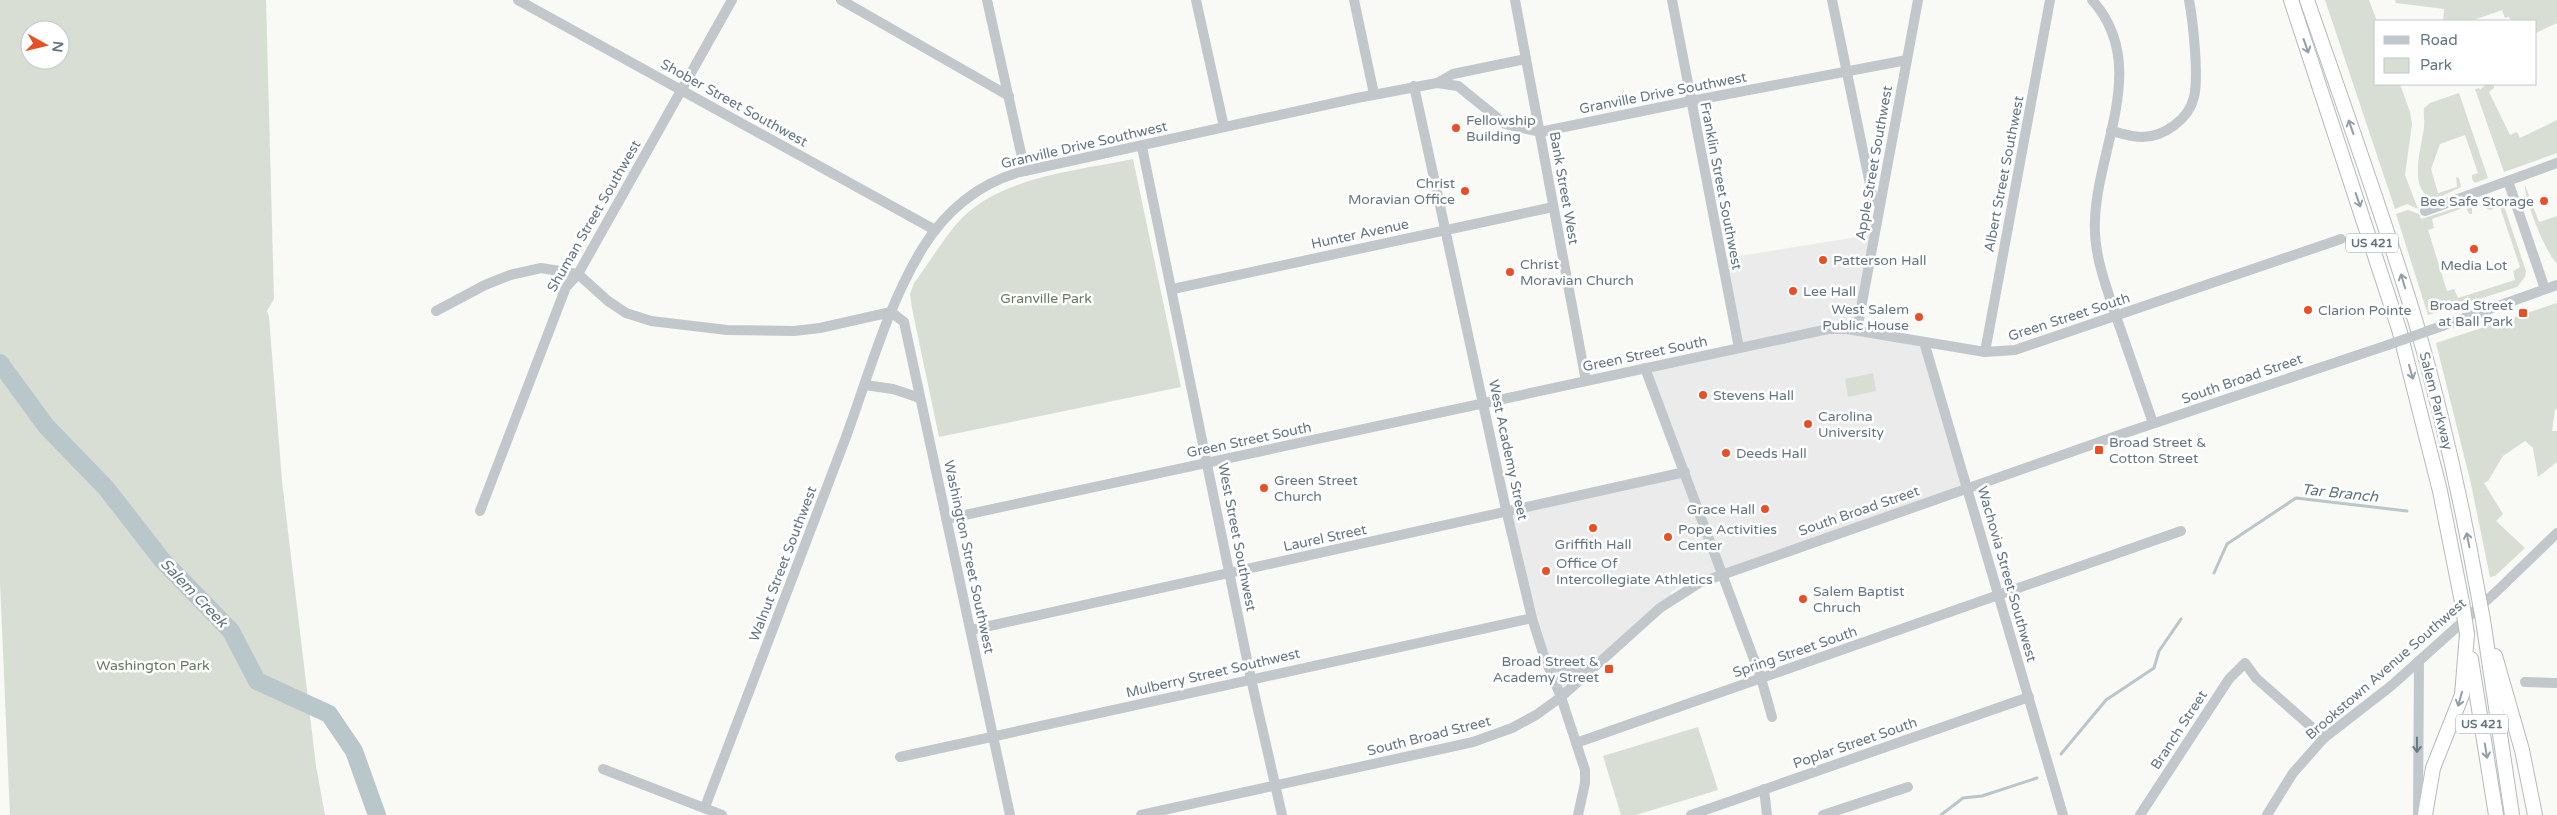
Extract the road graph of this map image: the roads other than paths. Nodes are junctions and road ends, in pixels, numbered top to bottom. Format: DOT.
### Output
graph roads {
  1 [pos="518,0"];
  2 [pos="732,0"];
  3 [pos="841,0"];
  4 [pos="987,0"];
  5 [pos="1196,0"];
  6 [pos="1354,0"];
  7 [pos="1515,0"];
  8 [pos="1672,0"];
  9 [pos="1832,0"];
  10 [pos="1918,0"];
  11 [pos="2050,0"];
  12 [pos="2092,0"];
  13 [pos="2189,0"];
  14 [pos="2291,0"];
  15 [pos="2308,0"];
  16 [pos="1526,59"];
  17 [pos="1907,60"];
  18 [pos="1846,72"];
  19 [pos="1437,83"];
  20 [pos="1414,86"];
  21 [pos="682,90"];
  22 [pos="1374,94"];
  23 [pos="1009,96"];
  24 [pos="1691,100"];
  25 [pos="1224,127"];
  26 [pos="2111,131"];
  27 [pos="1540,132"];
  28 [pos="1142,147"];
  29 [pos="2557,163"];
  30 [pos="1025,171"];
  31 [pos="2508,181"];
  32 [pos="1880,204"];
  33 [pos="1554,207"];
  34 [pos="2425,211"];
  35 [pos="935,230"];
  36 [pos="1446,230"];
  37 [pos="2341,239"];
  38 [pos="578,274"];
  39 [pos="2557,285"];
  40 [pos="1172,289"];
  41 [pos="2545,289"];
  42 [pos="436,311"];
  43 [pos="890,312"];
  44 [pos="2116,317"];
  45 [pos="1857,330"];
  46 [pos="1924,342"];
  47 [pos="1738,348"];
  48 [pos="1985,352"];
  49 [pos="1646,368"];
  50 [pos="1586,381"];
  51 [pos="865,385"];
  52 [pos="920,398"];
  53 [pos="1484,403"];
  54 [pos="2153,423"];
  55 [pos="1208,463"];
  56 [pos="1685,472"];
  57 [pos="1968,487"];
  58 [pos="480,511"];
  59 [pos="1507,512"];
  60 [pos="946,519"];
  61 [pos="2181,531"];
  62 [pos="2557,533"];
  63 [pos="1230,573"];
  64 [pos="1722,573"];
  65 [pos="2000,596"];
  66 [pos="1532,618"];
  67 [pos="971,630"];
  68 [pos="2467,634"];
  69 [pos="2486,642"];
  70 [pos="1544,656"];
  71 [pos="2419,661"];
  72 [pos="1593,669"];
  73 [pos="1761,678"];
  74 [pos="1251,679"];
  75 [pos="2525,682"];
  76 [pos="2557,683"];
  77 [pos="1561,697"];
  78 [pos="2028,697"];
  79 [pos="1772,717"];
  80 [pos="992,737"];
  81 [pos="2324,738"];
  82 [pos="1576,743"];
  83 [pos="900,757"];
  84 [pos="603,769"];
  85 [pos="1276,786"];
  86 [pos="1908,787"];
  87 [pos="1764,790"];
  88 [pos="705,807"];
  89 [pos="722,815"];
  90 [pos="1010,815"];
  91 [pos="1141,815"];
  92 [pos="1282,815"];
  93 [pos="1578,815"];
  94 [pos="1692,815"];
  95 [pos="1768,815"];
  96 [pos="1823,815"];
  97 [pos="2063,815"];
  98 [pos="2140,815"];
  99 [pos="2267,815"];
  100 [pos="2418,815"];
  101 [pos="2425,815"];
  102 [pos="2496,815"];
  103 [pos="2512,815"];
  104 [pos="2535,815"];
  1 -- 21 [label="street, Shober Street Southwest"];
  2 -- 21 [label="street, Shuman Street Southwest"];
  3 -- 23 [label="street"];
  4 -- 23 [label="street"];
  5 -- 25 [label="street"];
  6 -- 22 [label="street"];
  7 -- 16 [label="street, Bank Street West"];
  8 -- 24 [label="street, Franklin Street Southwest"];
  9 -- 18 [label="street"];
  10 -- 17 [label="street, Apple Street Southwest"];
  11 -- 48 [label="street, Albert Street Southwest"];
  12 -- 26 [label="street"];
  13 -- 26 [label="street"];
  14 -- 68 [label="highway, Salem Parkway / US 421, one-way, bridge"];
  69 -- 15 [label="highway, Salem Parkway / US 421, one-way, bridge"];
  16 -- 19 [label="street, Granville Drive Southwest"];
  16 -- 27 [label="street, Bank Street West"];
  17 -- 18 [label="street, Granville Drive Southwest"];
  17 -- 32 [label="street, Apple Street Southwest"];
  18 -- 24 [label="street, Granville Drive Southwest"];
  18 -- 32 [label="street"];
  19 -- 20 [label="street, Granville Drive Southwest"];
  19 -- 27 [label="street, Granville Drive Southwest"];
  20 -- 22 [label="street, Granville Drive Southwest"];
  20 -- 36 [label="street, West Academy Street"];
  21 -- 35 [label="street, Shober Street Southwest"];
  21 -- 38 [label="street, Shuman Street Southwest"];
  22 -- 25 [label="street, Granville Drive Southwest"];
  23 -- 30 [label="street"];
  24 -- 27 [label="street, Granville Drive Southwest"];
  24 -- 47 [label="street, Franklin Street Southwest"];
  25 -- 28 [label="street, Granville Drive Southwest"];
  26 -- 44 [label="street"];
  27 -- 33 [label="street, Bank Street West"];
  28 -- 30 [label="street, Granville Drive Southwest"];
  28 -- 40 [label="street, West Street Southwest"];
  29 -- 31 [label="street"];
  30 -- 35 [label="street, Granville Drive Southwest"];
  31 -- 34 [label="street"];
  31 -- 41 [label="street"];
  32 -- 45 [label="street, Apple Street Southwest"];
  33 -- 36 [label="street, Hunter Avenue"];
  33 -- 50 [label="street, Bank Street West"];
  35 -- 43 [label="street, Granville Drive Southwest"];
  36 -- 40 [label="street, Hunter Avenue"];
  36 -- 53 [label="street, West Academy Street"];
  37 -- 44 [label="street, Green Street South"];
  38 -- 42 [label="street"];
  38 -- 43 [label="street"];
  38 -- 58 [label="street, Shuman Street Southwest"];
  39 -- 41 [label="street, South Broad Street"];
  40 -- 55 [label="street, West Street Southwest"];
  41 -- 54 [label="street, South Broad Street, bridge"];
  43 -- 51 [label="street, Walnut Street Southwest"];
  43 -- 52 [label="street, Washington Street Southwest"];
  44 -- 48 [label="street, Green Street South"];
  44 -- 54 [label="street"];
  45 -- 46 [label="street, Green Street South"];
  45 -- 47 [label="street, Green Street South"];
  46 -- 48 [label="street, Green Street South"];
  46 -- 57 [label="street, Wachovia Street Southwest"];
  47 -- 49 [label="street, Green Street South"];
  49 -- 50 [label="street, Green Street South"];
  49 -- 56 [label="street"];
  50 -- 53 [label="street, Green Street South"];
  51 -- 52 [label="street"];
  51 -- 88 [label="street, Walnut Street Southwest"];
  52 -- 60 [label="street, Washington Street Southwest"];
  53 -- 55 [label="street, Green Street South"];
  53 -- 59 [label="street, West Academy Street"];
  54 -- 57 [label="street, South Broad Street"];
  55 -- 60 [label="street, Green Street South"];
  55 -- 63 [label="street, West Street Southwest"];
  56 -- 59 [label="street, Laurel Street"];
  56 -- 64 [label="street"];
  57 -- 64 [label="street, South Broad Street"];
  57 -- 65 [label="street, Wachovia Street Southwest"];
  59 -- 63 [label="street, Laurel Street"];
  59 -- 66 [label="street, West Academy Street"];
  60 -- 67 [label="street, Washington Street Southwest"];
  61 -- 65 [label="street, Spring Street South"];
  62 -- 71 [label="street, Brookstown Avenue Southwest"];
  63 -- 67 [label="street, Laurel Street"];
  63 -- 74 [label="street, West Street Southwest"];
  64 -- 72 [label="street, South Broad Street"];
  64 -- 73 [label="street"];
  65 -- 73 [label="street, Spring Street South"];
  65 -- 78 [label="street, Wachovia Street Southwest"];
  66 -- 70 [label="street, West Academy Street"];
  66 -- 74 [label="street, Mulberry Street Southwest"];
  67 -- 80 [label="street, Washington Street Southwest"];
  68 -- 101 [label="highway, one-way"];
  68 -- 102 [label="highway, Salem Parkway / US 421, one-way"];
  69 -- 103 [label="highway, Salem Parkway / US 421"];
  69 -- 104 [label="highway"];
  70 -- 72 [label="street"];
  70 -- 77 [label="street, West Academy Street"];
  71 -- 81 [label="street, Brookstown Avenue Southwest"];
  71 -- 100 [label="street, one-way"];
  72 -- 77 [label="street, South Broad Street"];
  73 -- 79 [label="street"];
  73 -- 82 [label="street, Spring Street South"];
  74 -- 80 [label="street, Mulberry Street Southwest"];
  74 -- 85 [label="street, West Street Southwest"];
  75 -- 76 [label="street"];
  77 -- 82 [label="street, West Academy Street"];
  77 -- 85 [label="street, South Broad Street"];
  78 -- 87 [label="street, Poplar Street South"];
  78 -- 97 [label="street, Wachovia Street Southwest"];
  80 -- 83 [label="street, Mulberry Street Southwest"];
  80 -- 90 [label="street, Washington Street Southwest"];
  81 -- 98 [label="street, Branch Street"];
  81 -- 99 [label="street, Brookstown Avenue Southwest"];
  82 -- 93 [label="street, West Academy Street"];
  84 -- 88 [label="street"];
  85 -- 91 [label="street, South Broad Street"];
  85 -- 92 [label="street, West Street Southwest"];
  86 -- 96 [label="street"];
  87 -- 94 [label="street, Poplar Street South"];
  87 -- 95 [label="street"];
  88 -- 89 [label="street"];
}
